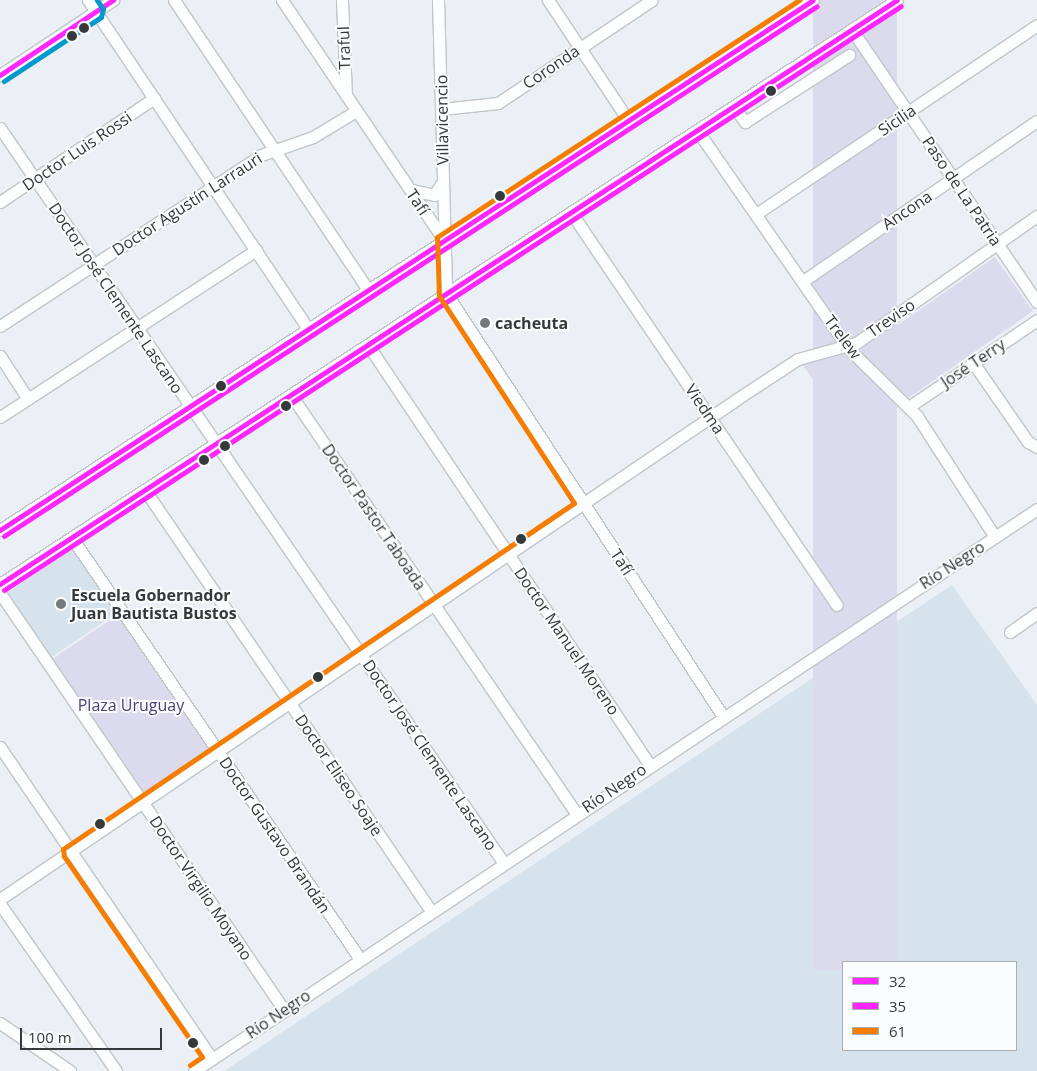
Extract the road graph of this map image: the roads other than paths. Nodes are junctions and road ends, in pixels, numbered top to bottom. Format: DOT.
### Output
graph roads {
  1 [pos="88,0"];
  2 [pos="113,0"];
  3 [pos="174,0"];
  4 [pos="282,0"];
  5 [pos="342,0"];
  6 [pos="438,0"];
  7 [pos="548,0"];
  8 [pos="652,0"];
  9 [pos="813,0"];
  10 [pos="897,0"];
  11 [pos="96,11"];
  12 [pos="1037,25"];
  13 [pos="852,30"];
  14 [pos="580,48"];
  15 [pos="849,55"];
  16 [pos="0,75"];
  17 [pos="346,95"];
  18 [pos="154,98"];
  19 [pos="734,107"];
  20 [pos="442,109"];
  21 [pos="356,111"];
  22 [pos="909,113"];
  23 [pos="628,120"];
  24 [pos="1037,121"];
  25 [pos="0,128"];
  26 [pos="697,130"];
  27 [pos="274,150"];
  28 [pos="953,178"];
  29 [pos="35,180"];
  30 [pos="443,182"];
  31 [pos="213,186"];
  32 [pos="409,189"];
  33 [pos="0,202"];
  34 [pos="572,214"];
  35 [pos="756,214"];
  36 [pos="1037,216"];
  37 [pos="444,240"];
  38 [pos="998,243"];
  39 [pos="256,250"];
  40 [pos="93,265"];
  41 [pos="803,281"];
  42 [pos="368,290"];
  43 [pos="446,293"];
  44 [pos="1037,302"];
  45 [pos="1037,320"];
  46 [pos="0,326"];
  47 [pos="136,328"];
  48 [pos="308,329"];
  49 [pos="368,345"];
  50 [pos="847,347"];
  51 [pos="0,356"];
  52 [pos="974,364"];
  53 [pos="291,395"];
  54 [pos="28,398"];
  55 [pos="190,406"];
  56 [pos="910,406"];
  57 [pos="0,417"];
  58 [pos="710,418"];
  59 [pos="216,444"];
  60 [pos="1036,447"];
  61 [pos="145,490"];
  62 [pos="584,504"];
  63 [pos="1037,509"];
  64 [pos="1,527"];
  65 [pos="995,537"];
  66 [pos="72,538"];
  67 [pos="510,555"];
  68 [pos="0,584"];
  69 [pos="0,593"];
  70 [pos="836,605"];
  71 [pos="435,606"];
  72 [pos="1037,614"];
  73 [pos="1010,632"];
  74 [pos="362,655"];
  75 [pos="290,703"];
  76 [pos="722,715"];
  77 [pos="0,747"];
  78 [pos="218,752"];
  79 [pos="649,764"];
  80 [pos="143,803"];
  81 [pos="576,813"];
  82 [pos="70,852"];
  83 [pos="503,862"];
  84 [pos="0,899"];
  85 [pos="0,904"];
  86 [pos="431,910"];
  87 [pos="360,959"];
  88 [pos="284,1010"];
  89 [pos="0,1023"];
  90 [pos="212,1059"];
  91 [pos="70,1071"];
  92 [pos="116,1071"];
  93 [pos="194,1071"];
  1 -- 11 [label="street"];
  2 -- 11 [label="street"];
  3 -- 27 [label="street"];
  4 -- 17 [label="street, Tafí"];
  5 -- 17 [label="street, Traful"];
  6 -- 20 [label="street, Villavicencio"];
  7 -- 14 [label="street"];
  8 -- 14 [label="street, Coronda"];
  9 -- 23 [label="street"];
  10 -- 13 [label="street"];
  11 -- 16 [label="street"];
  11 -- 18 [label="street"];
  12 -- 22 [label="street, Sicilia"];
  13 -- 19 [label="street"];
  13 -- 22 [label="street, Paso de La Patria"];
  14 -- 20 [label="street, Coronda"];
  14 -- 23 [label="street"];
  15 -- 19 [label="street"];
  17 -- 21 [label="street, Tafí"];
  18 -- 29 [label="street, Doctor Luis Rossi"];
  18 -- 31 [label="street"];
  19 -- 26 [label="street"];
  20 -- 30 [label="street, Villavicencio"];
  21 -- 27 [label="street, Doctor Agustín Larrauri"];
  21 -- 32 [label="street, Tafí"];
  22 -- 28 [label="street, Paso de La Patria"];
  22 -- 35 [label="street, Sicilia"];
  23 -- 37 [label="street"];
  24 -- 28 [label="street, Ancona"];
  25 -- 29 [label="street, Doctor José Clemente Lascano"];
  26 -- 34 [label="street"];
  26 -- 35 [label="street, Trelew"];
  27 -- 31 [label="street, Doctor Agustín Larrauri"];
  27 -- 42 [label="street"];
  28 -- 38 [label="street, Paso de La Patria"];
  28 -- 41 [label="street, Ancona"];
  29 -- 33 [label="street, Doctor Luis Rossi"];
  29 -- 40 [label="street, Doctor José Clemente Lascano"];
  30 -- 32 [label="street"];
  30 -- 37 [label="street, Villavicencio"];
  31 -- 39 [label="street"];
  31 -- 40 [label="street, Doctor Agustín Larrauri"];
  32 -- 37 [label="street, Tafí"];
  34 -- 43 [label="street"];
  34 -- 58 [label="street, Viedma"];
  35 -- 41 [label="street, Trelew"];
  36 -- 38 [label="street, Treviso"];
  37 -- 42 [label="street"];
  37 -- 43 [label="street"];
  38 -- 44 [label="street, Paso de La Patria"];
  38 -- 50 [label="street, Treviso"];
  39 -- 47 [label="street"];
  39 -- 48 [label="street"];
  40 -- 46 [label="street, Doctor Agustín Larrauri"];
  40 -- 47 [label="street, Doctor José Clemente Lascano"];
  41 -- 50 [label="street, Trelew"];
  42 -- 48 [label="street"];
  43 -- 49 [label="street"];
  43 -- 62 [label="street, Tafí"];
  45 -- 52 [label="street, José Terry"];
  47 -- 54 [label="street"];
  47 -- 55 [label="street, Doctor José Clemente Lascano"];
  48 -- 55 [label="street"];
  49 -- 53 [label="street"];
  49 -- 67 [label="street, Doctor Manuel Moreno"];
  50 -- 56 [label="street, Trelew"];
  50 -- 58 [label="street, Treviso"];
  51 -- 54 [label="street"];
  52 -- 56 [label="street, José Terry"];
  52 -- 60 [label="street"];
  53 -- 59 [label="street"];
  53 -- 71 [label="street, Doctor Pastor Taboada"];
  54 -- 57 [label="street"];
  55 -- 59 [label="street, Doctor José Clemente Lascano"];
  55 -- 64 [label="street"];
  56 -- 65 [label="street, Trelew"];
  58 -- 62 [label="street, Treviso"];
  58 -- 70 [label="street, Viedma"];
  59 -- 61 [label="street"];
  59 -- 74 [label="street, Doctor José Clemente Lascano"];
  61 -- 66 [label="street"];
  61 -- 75 [label="street, Doctor Eliseo Soaje"];
  62 -- 67 [label="street, Treviso"];
  62 -- 76 [label="street, Tafí"];
  63 -- 65 [label="street, Río Negro"];
  65 -- 76 [label="street, Río Negro"];
  66 -- 68 [label="street"];
  66 -- 78 [label="street, Doctor Gustavo Brandán"];
  67 -- 71 [label="street, Treviso"];
  67 -- 79 [label="street, Doctor Manuel Moreno"];
  69 -- 80 [label="street, Doctor Virgilio Moyano"];
  71 -- 74 [label="street, Treviso"];
  71 -- 81 [label="street, Doctor Pastor Taboada"];
  72 -- 73 [label="street"];
  74 -- 75 [label="street, Treviso"];
  74 -- 83 [label="street, Doctor José Clemente Lascano"];
  75 -- 78 [label="street, Treviso"];
  75 -- 86 [label="street, Doctor Eliseo Soaje"];
  76 -- 79 [label="street, Río Negro"];
  77 -- 82 [label="street"];
  78 -- 80 [label="street, Treviso"];
  78 -- 87 [label="street, Doctor Gustavo Brandán"];
  79 -- 81 [label="street, Río Negro"];
  80 -- 82 [label="street, Treviso"];
  80 -- 88 [label="street, Doctor Virgilio Moyano"];
  81 -- 83 [label="street, Río Negro"];
  82 -- 84 [label="street, Treviso"];
  82 -- 90 [label="street"];
  83 -- 86 [label="street, Río Negro"];
  85 -- 92 [label="street"];
  86 -- 87 [label="street, Río Negro"];
  87 -- 88 [label="street, Río Negro"];
  88 -- 90 [label="street, Río Negro"];
  89 -- 91 [label="street"];
  90 -- 93 [label="street, Río Negro"];
}
